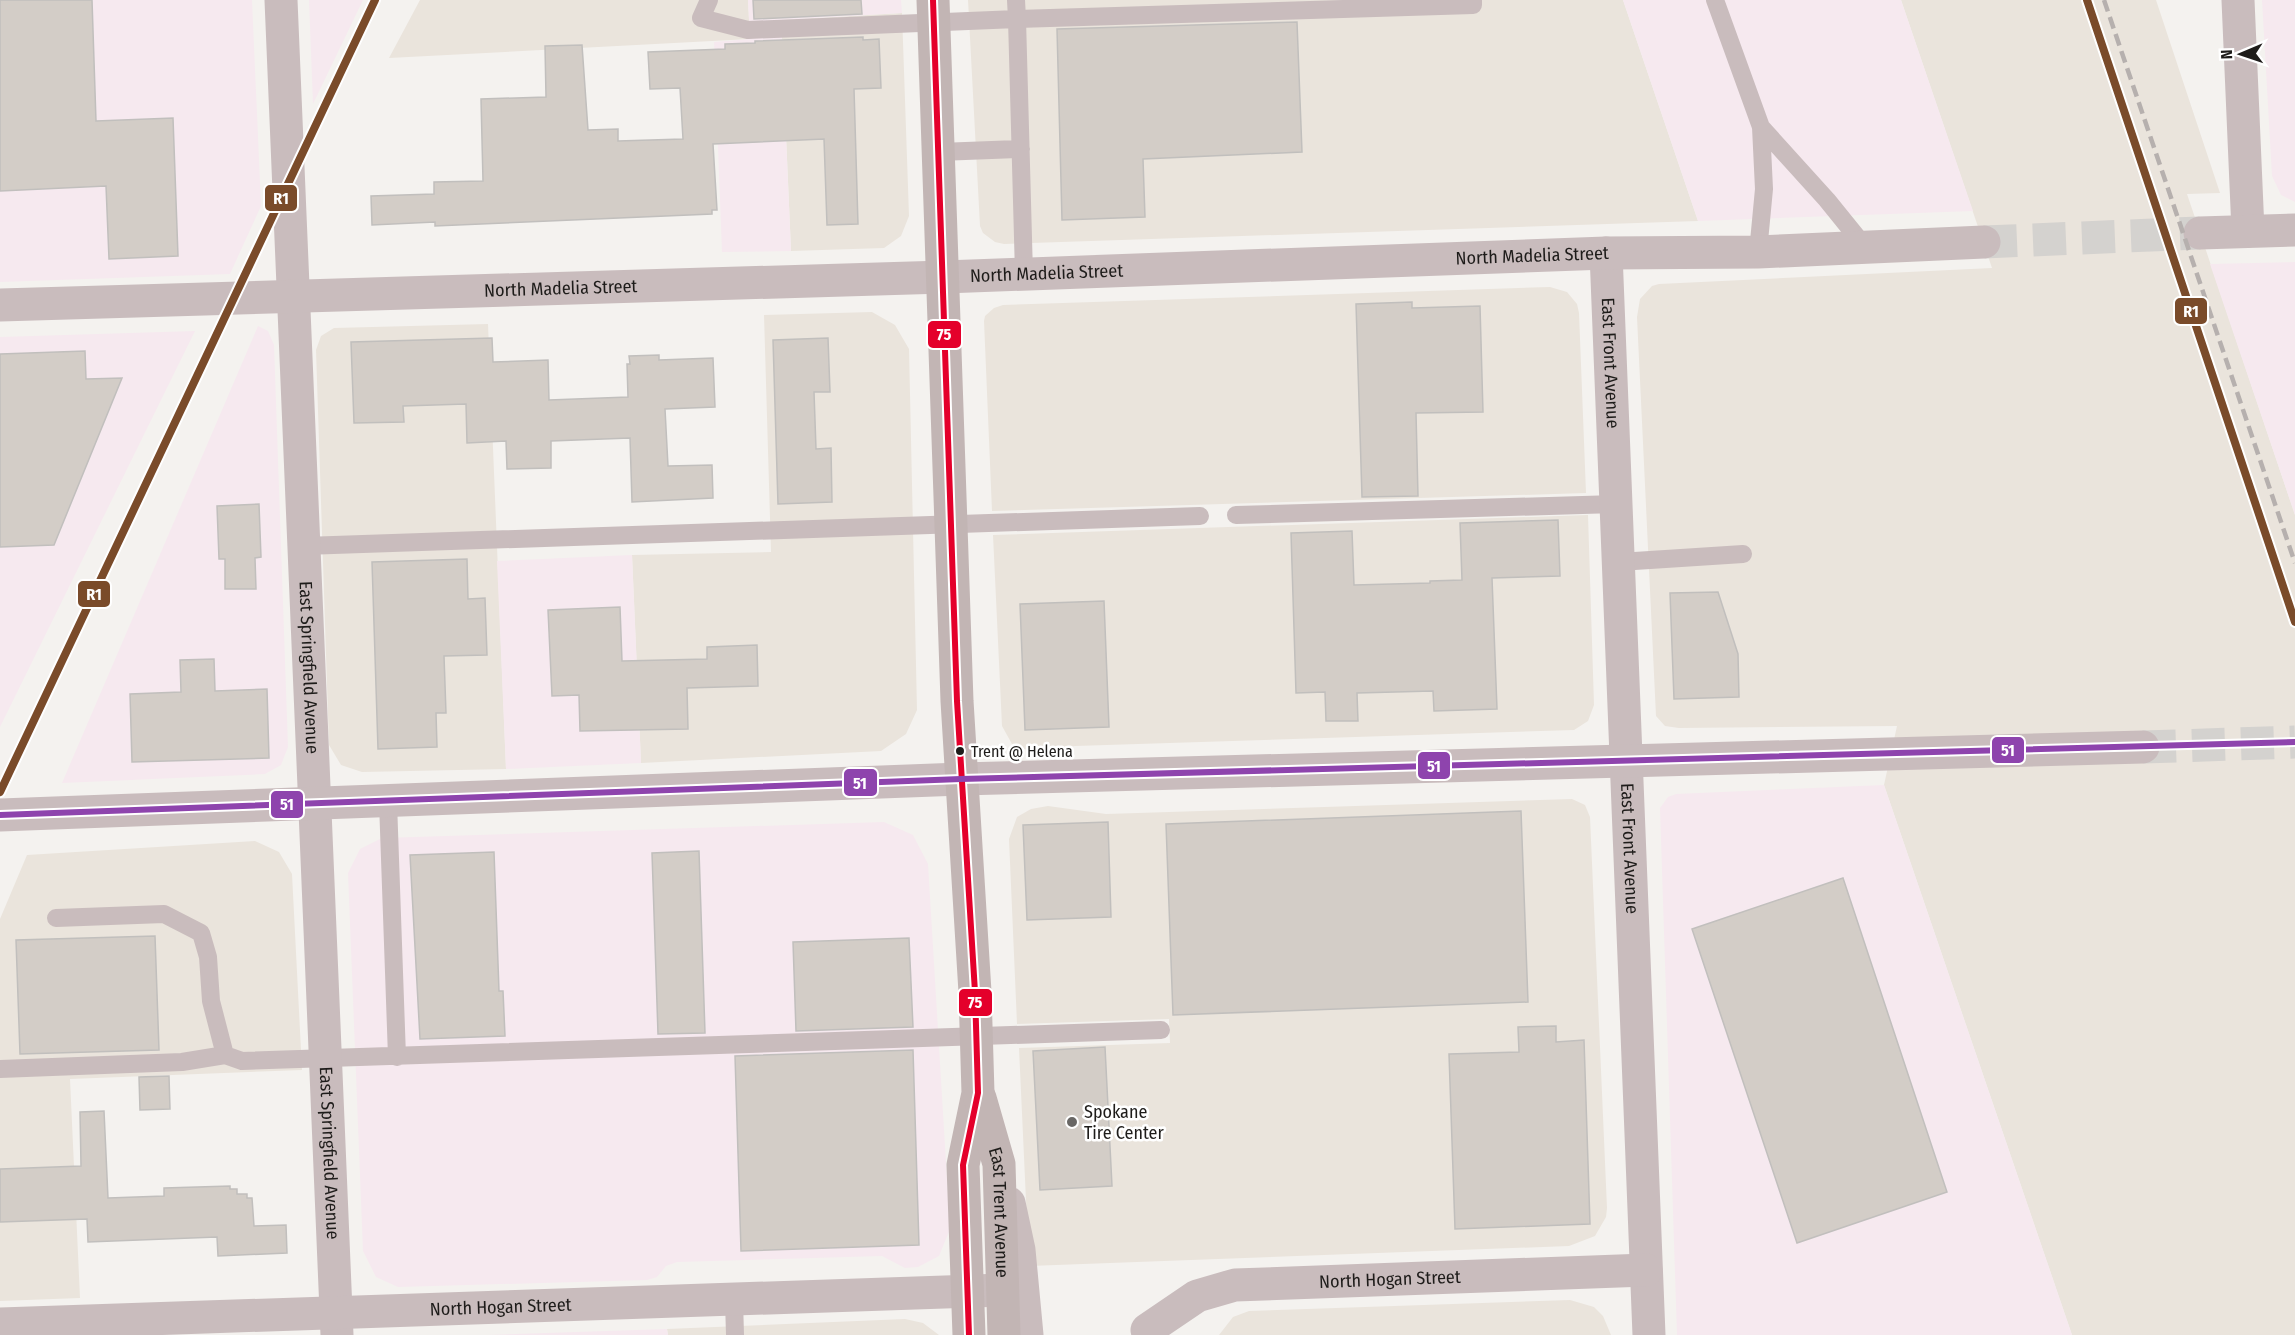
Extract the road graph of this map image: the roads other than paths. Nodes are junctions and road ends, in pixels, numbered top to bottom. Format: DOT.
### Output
graph roads {
  1 [pos="281,0"];
  2 [pos="709,0"];
  3 [pos="1016,0"];
  4 [pos="1473,0"];
  5 [pos="1715,0"];
  6 [pos="2238,0"];
  7 [pos="933,11"];
  8 [pos="1017,19"];
  9 [pos="1761,127"];
  10 [pos="1021,149"];
  11 [pos="939,152"];
  12 [pos="2295,230"];
  13 [pos="2248,231"];
  14 [pos="2200,233"];
  15 [pos="1984,242"];
  16 [pos="1865,248"];
  17 [pos="1758,252"];
  18 [pos="1606,253"];
  19 [pos="1024,274"];
  20 [pos="944,277"];
  21 [pos="293,297"];
  22 [pos="0,305"];
  23 [pos="1616,504"];
  24 [pos="1200,516"];
  25 [pos="1236,516"];
  26 [pos="951,525"];
  27 [pos="304,546"];
  28 [pos="1743,554"];
  29 [pos="1619,561"];
  30 [pos="2143,747"];
  31 [pos="1627,761"];
  32 [pos="961,779"];
  33 [pos="388,802"];
  34 [pos="314,805"];
  35 [pos="0,815"];
  36 [pos="56,918"];
  37 [pos="1161,1030"];
  38 [pos="976,1038"];
  39 [pos="225,1055"];
  40 [pos="397,1057"];
  41 [pos="326,1059"];
  42 [pos="0,1069"];
  43 [pos="978,1093"];
  44 [pos="999,1164"];
  45 [pos="1647,1270"];
  46 [pos="1003,1290"];
  47 [pos="967,1291"];
  48 [pos="734,1300"];
  49 [pos="0,1324"];
  50 [pos="336,1324"];
  51 [pos="1147,1330"];
  52 [pos="735,1335"];
  53 [pos="969,1335"];
  54 [pos="1004,1335"];
  55 [pos="1027,1335"];
  56 [pos="1649,1335"];
  1 -- 21 [label="street, East Springfield Avenue"];
  2 -- 7 [label="lane"];
  3 -- 8 [label="lane"];
  4 -- 8 [label="lane"];
  5 -- 9 [label="lane"];
  6 -- 13 [label="street"];
  7 -- 8 [label="lane"];
  7 -- 11 [label="main road, East Trent Avenue"];
  8 -- 10 [label="lane"];
  9 -- 16 [label="lane"];
  9 -- 17 [label="lane"];
  10 -- 11 [label="lane"];
  10 -- 19 [label="lane"];
  11 -- 20 [label="main road, East Trent Avenue"];
  12 -- 13 [label="street"];
  13 -- 14 [label="street"];
  15 -- 16 [label="street, North Madelia Street"];
  16 -- 17 [label="street, North Madelia Street"];
  17 -- 18 [label="street, North Madelia Street"];
  18 -- 19 [label="street, North Madelia Street"];
  18 -- 23 [label="street, East Front Avenue"];
  19 -- 20 [label="street, North Madelia Street"];
  20 -- 21 [label="street, North Madelia Street"];
  20 -- 26 [label="main road, East Trent Avenue"];
  21 -- 22 [label="street, North Madelia Street"];
  21 -- 27 [label="street, East Springfield Avenue"];
  23 -- 25 [label="lane"];
  23 -- 29 [label="street, East Front Avenue"];
  24 -- 26 [label="lane"];
  26 -- 27 [label="lane"];
  26 -- 32 [label="main road, East Trent Avenue"];
  27 -- 34 [label="street, East Springfield Avenue"];
  28 -- 29 [label="lane"];
  29 -- 31 [label="street, East Front Avenue"];
  30 -- 31 [label="street"];
  31 -- 32 [label="street"];
  31 -- 45 [label="street, East Front Avenue"];
  32 -- 33 [label="street"];
  32 -- 38 [label="main road, East Trent Avenue"];
  33 -- 34 [label="street"];
  33 -- 40 [label="lane"];
  34 -- 35 [label="street"];
  34 -- 41 [label="street, East Springfield Avenue"];
  36 -- 39 [label="lane"];
  37 -- 38 [label="lane"];
  38 -- 40 [label="lane"];
  38 -- 43 [label="main road, East Trent Avenue"];
  39 -- 41 [label="lane"];
  39 -- 42 [label="lane"];
  40 -- 41 [label="lane"];
  41 -- 50 [label="street, East Springfield Avenue"];
  43 -- 44 [label="main road, East Trent Avenue"];
  43 -- 47 [label="main road, East Trent Avenue"];
  44 -- 46 [label="main road, East Trent Avenue"];
  44 -- 55 [label="street"];
  45 -- 51 [label="street, North Hogan Street"];
  45 -- 56 [label="street, East Front Avenue"];
  46 -- 47 [label="street, North Hogan Street"];
  46 -- 54 [label="main road, East Trent Avenue"];
  47 -- 48 [label="street, North Hogan Street"];
  47 -- 53 [label="main road, East Trent Avenue"];
  48 -- 50 [label="street, North Hogan Street"];
  48 -- 52 [label="lane"];
  49 -- 50 [label="street, North Hogan Street"];
}
